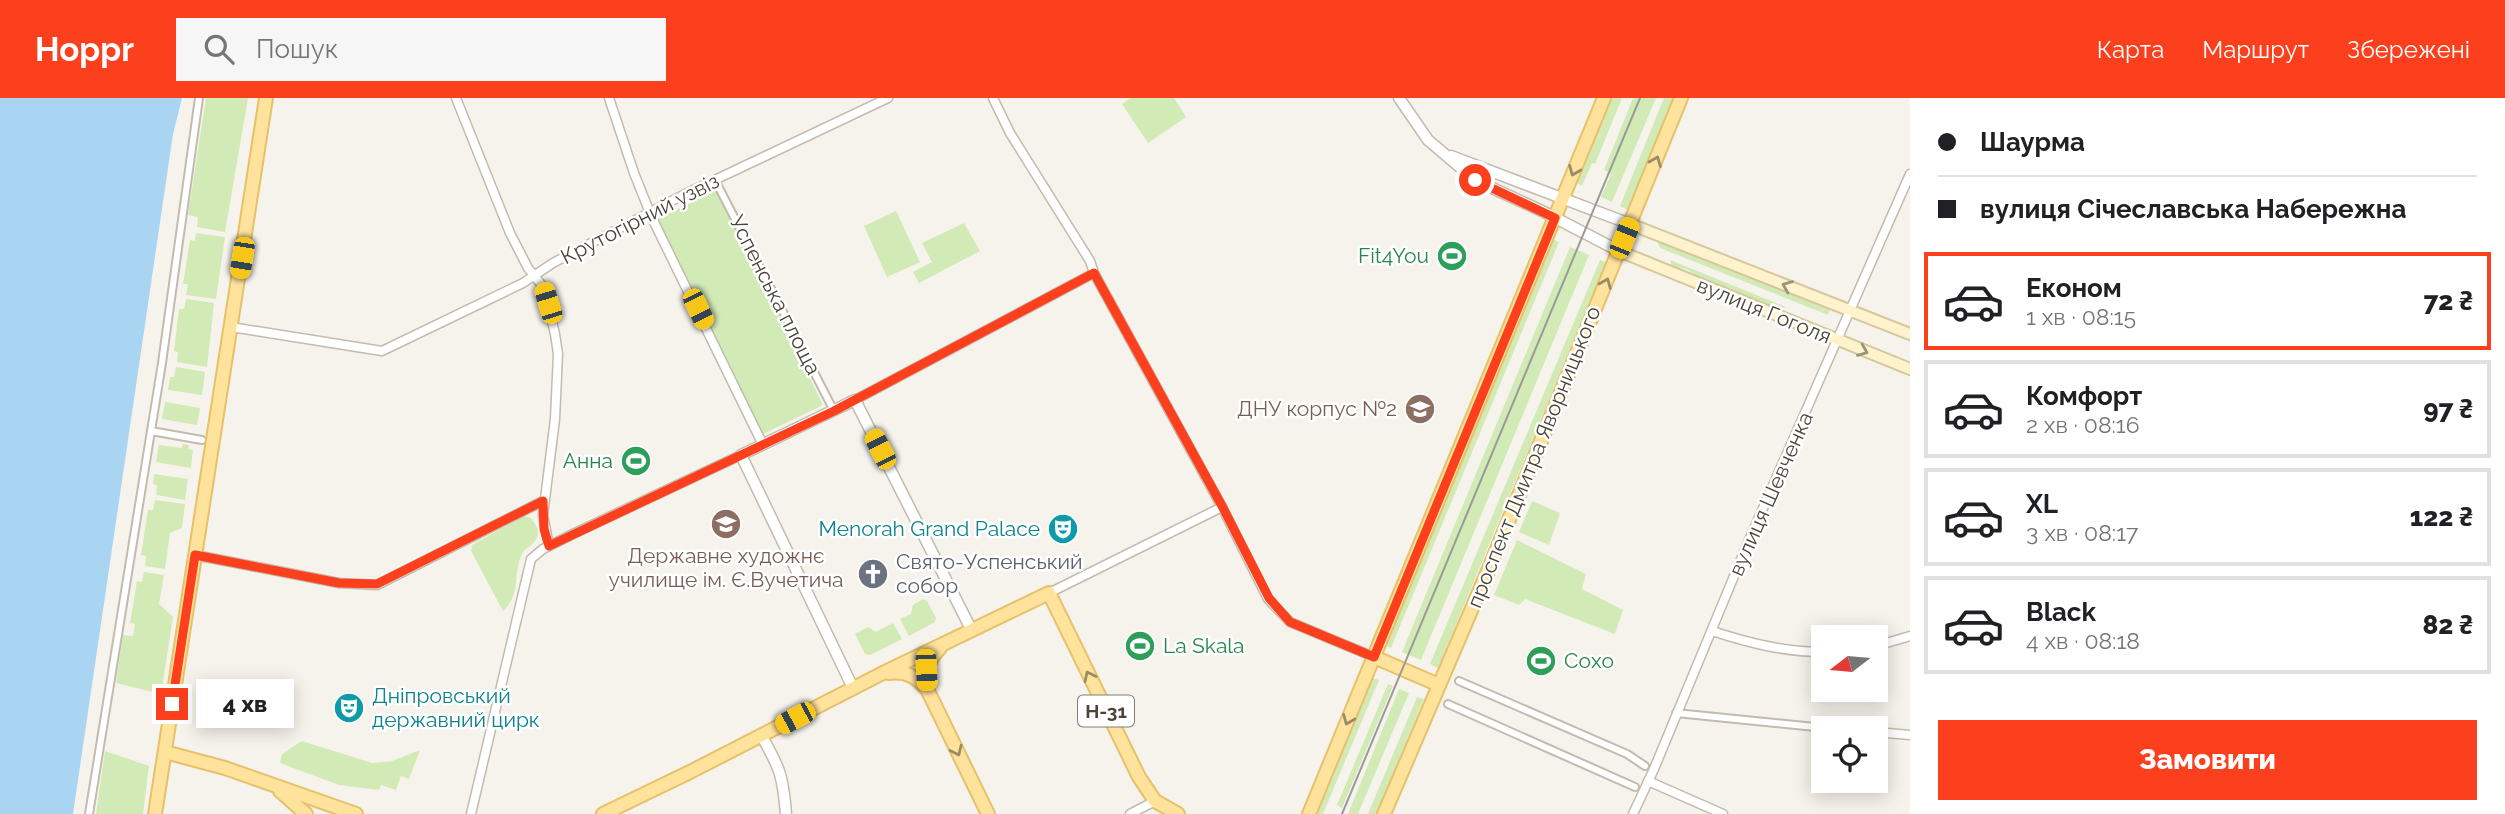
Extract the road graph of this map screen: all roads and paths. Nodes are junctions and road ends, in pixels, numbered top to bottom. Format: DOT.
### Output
graph roads {
  1 [pos="199,98"];
  2 [pos="266,98"];
  3 [pos="456,98"];
  4 [pos="609,98"];
  5 [pos="888,98"];
  6 [pos="993,98"];
  7 [pos="1399,98"];
  8 [pos="1604,98"];
  9 [pos="1681,98"];
  10 [pos="1443,153"];
  11 [pos="1910,174"];
  12 [pos="715,180"];
  13 [pos="1562,200"];
  14 [pos="650,213"];
  15 [pos="1555,218"];
  16 [pos="1630,224"];
  17 [pos="1619,251"];
  18 [pos="1094,273"];
  19 [pos="536,276"];
  20 [pos="1850,311"];
  21 [pos="231,327"];
  22 [pos="1910,334"];
  23 [pos="1837,341"];
  24 [pos="1910,369"];
  25 [pos="855,400"];
  26 [pos="834,411"];
  27 [pos="151,432"];
  28 [pos="202,440"];
  29 [pos="763,445"];
  30 [pos="741,455"];
  31 [pos="543,501"];
  32 [pos="1222,506"];
  33 [pos="549,546"];
  34 [pos="195,555"];
  35 [pos="1049,593"];
  36 [pos="972,631"];
  37 [pos="1712,631"];
  38 [pos="1910,636"];
  39 [pos="1888,642"];
  40 [pos="944,645"];
  41 [pos="1811,652"];
  42 [pos="1374,657"];
  43 [pos="881,674"];
  44 [pos="1459,681"];
  45 [pos="1439,685"];
  46 [pos="853,688"];
  47 [pos="927,689"];
  48 [pos="1448,704"];
  49 [pos="1676,713"];
  50 [pos="1811,727"];
  51 [pos="1888,733"];
  52 [pos="761,735"];
  53 [pos="1910,735"];
  54 [pos="165,752"];
  55 [pos="1645,766"];
  56 [pos="1648,781"];
  57 [pos="272,784"];
  58 [pos="1635,787"];
  59 [pos="1155,801"];
  60 [pos="89,814"];
  61 [pos="155,814"];
  62 [pos="306,814"];
  63 [pos="356,814"];
  64 [pos="471,814"];
  65 [pos="603,814"];
  66 [pos="786,814"];
  67 [pos="988,814"];
  68 [pos="1130,814"];
  69 [pos="1178,814"];
  70 [pos="1309,814"];
  71 [pos="1384,814"];
  72 [pos="1633,814"];
  73 [pos="1723,814"];
  1 -- 27 [label="street"];
  2 -- 21 [label="main road"];
  3 -- 19 [label="street"];
  4 -- 14 [label="street"];
  5 -- 12 [label="street, Крутогірний узвіз"];
  6 -- 18 [label="street"];
  7 -- 10 [label="street"];
  8 -- 13 [label="main road, one-way"];
  16 -- 9 [label="main road, проспект Дмитра Яворницького, one-way"];
  10 -- 13 [label="street"];
  10 -- 15 [label="street"];
  11 -- 20 [label="street, вулиця Шевченка"];
  12 -- 14 [label="street, Крутогірний узвіз"];
  12 -- 26 [label="street, Успенська площа"];
  13 -- 15 [label="main road"];
  13 -- 16 [label="street"];
  14 -- 19 [label="street, Крутогірний узвіз"];
  14 -- 29 [label="street"];
  15 -- 17 [label="street"];
  15 -- 42 [label="main road"];
  16 -- 17 [label="main road, проспект Дмитра Яворницького"];
  20 -- 16 [label="main road, вулиця Гоголя, one-way"];
  17 -- 23 [label="main road, вулиця Гоголя"];
  45 -- 17 [label="main road, проспект Дмитра Яворницького, one-way"];
  18 -- 25 [label="street"];
  18 -- 32 [label="street"];
  19 -- 21 [label="street, Крутогірний узвіз"];
  19 -- 31 [label="street"];
  20 -- 22 [label="main road, вулиця Гоголя"];
  20 -- 23 [label="street, вулиця Шевченка"];
  21 -- 34 [label="main road"];
  23 -- 24 [label="main road, вулиця Гоголя, one-way"];
  23 -- 37 [label="street, вулиця Шевченка"];
  25 -- 26 [label="street"];
  25 -- 36 [label="street"];
  26 -- 29 [label="street"];
  27 -- 28 [label="street"];
  27 -- 60 [label="street"];
  29 -- 30 [label="street"];
  30 -- 33 [label="street"];
  30 -- 46 [label="street"];
  31 -- 33 [label="street"];
  31 -- 34 [label="street"];
  32 -- 35 [label="street"];
  32 -- 42 [label="street"];
  33 -- 64 [label="street"];
  34 -- 54 [label="main road"];
  35 -- 36 [label="main road"];
  59 -- 35 [label="main road, Н-31, one-way"];
  36 -- 40 [label="main road"];
  37 -- 41 [label="street"];
  37 -- 49 [label="street, вулиця Шевченка"];
  38 -- 39 [label="street"];
  40 -- 43 [label="main road"];
  40 -- 47 [label="main road"];
  42 -- 45 [label="main road"];
  42 -- 70 [label="main road, one-way"];
  43 -- 46 [label="main road"];
  43 -- 47 [label="main road"];
  44 -- 55 [label="street"];
  45 -- 71 [label="main road, проспект Дмитра Яворницького"];
  46 -- 52 [label="main road"];
  47 -- 67 [label="main road, one-way"];
  48 -- 58 [label="street"];
  49 -- 50 [label="street"];
  49 -- 56 [label="street, вулиця Шевченка"];
  51 -- 53 [label="street"];
  52 -- 65 [label="main road"];
  52 -- 66 [label="street"];
  54 -- 57 [label="main road"];
  54 -- 61 [label="main road"];
  56 -- 72 [label="street, вулиця Шевченка"];
  56 -- 73 [label="street"];
  57 -- 62 [label="main road"];
  57 -- 63 [label="main road"];
  59 -- 68 [label="street"];
  59 -- 69 [label="main road, Н-31"];
}
